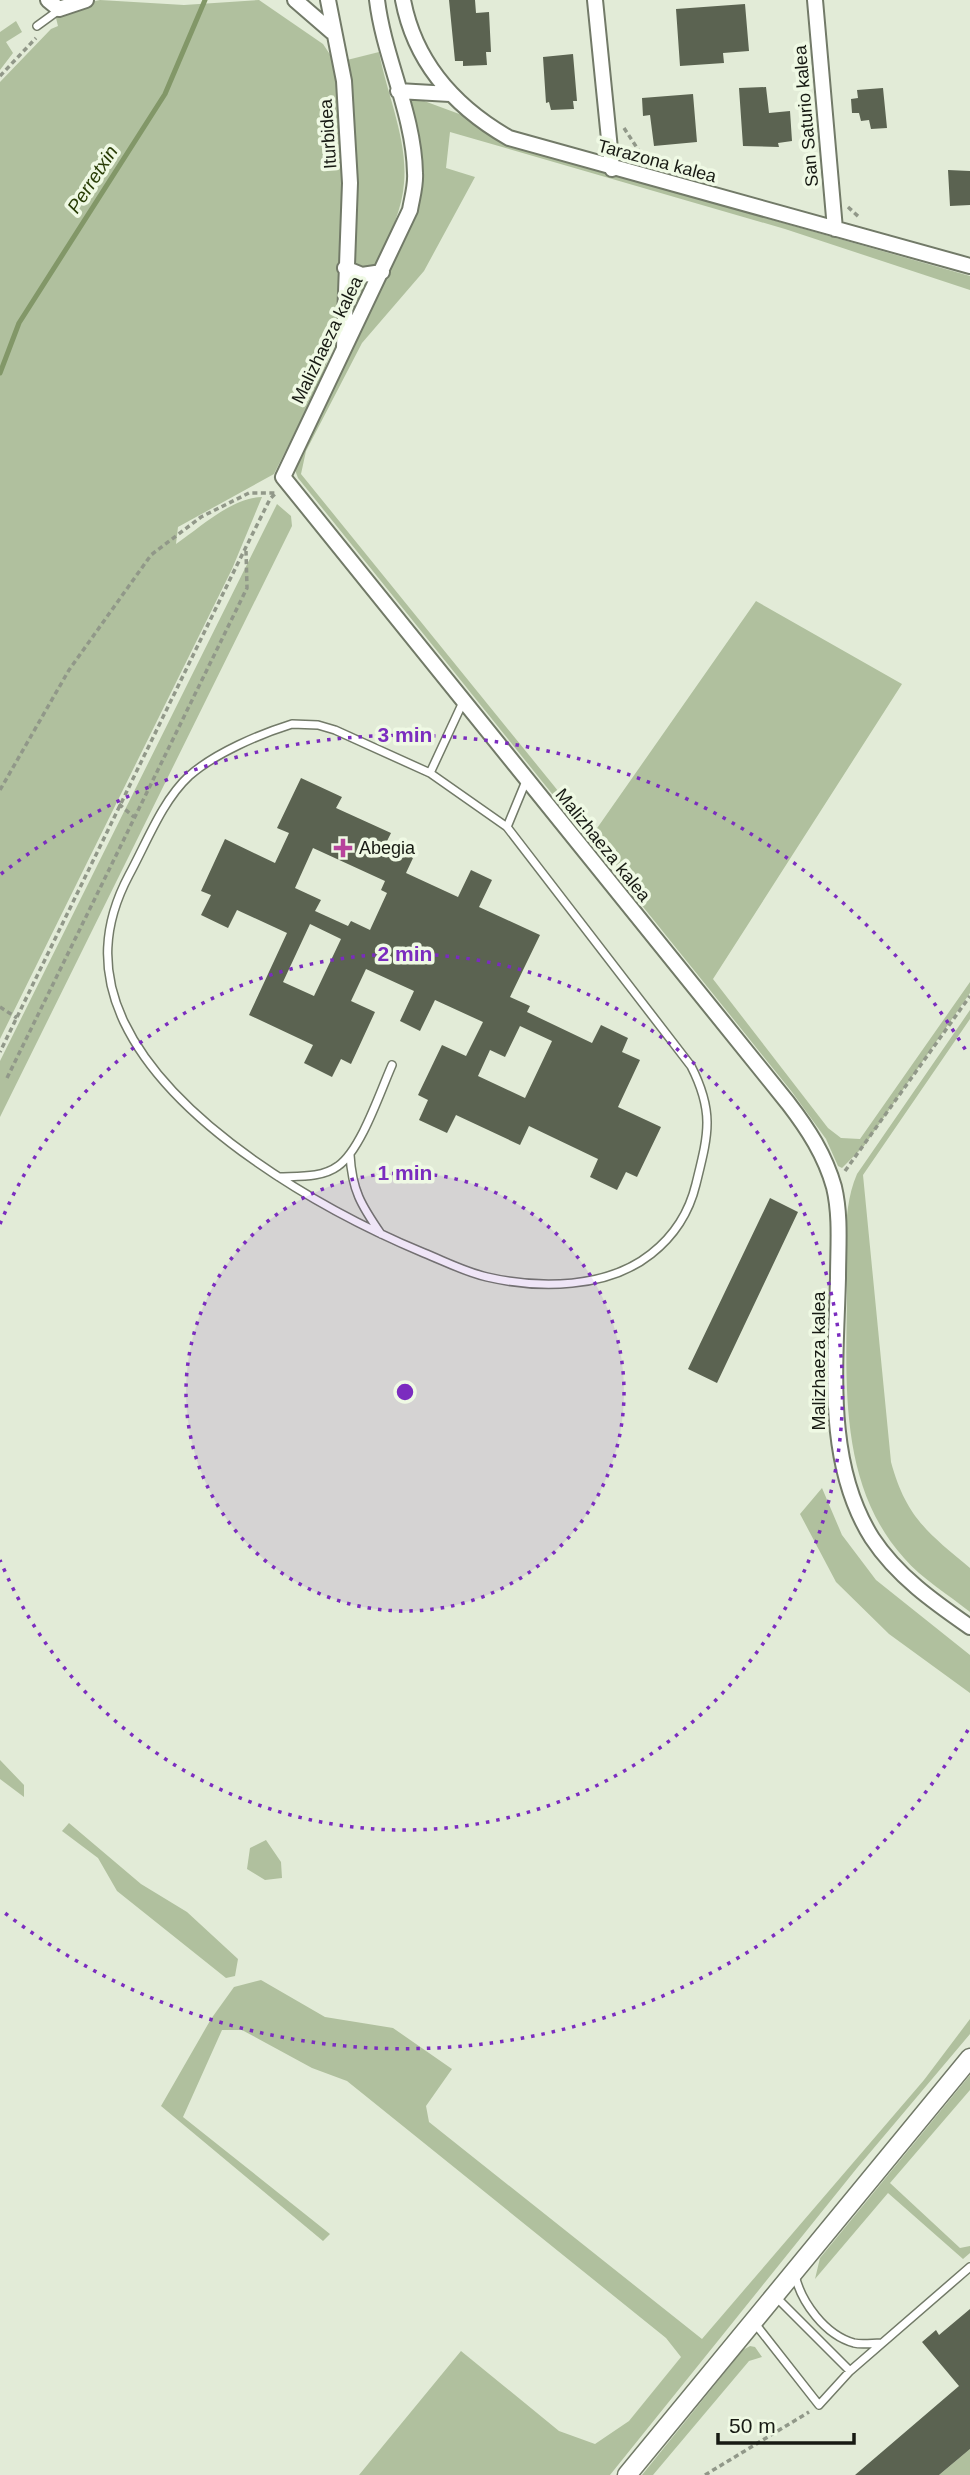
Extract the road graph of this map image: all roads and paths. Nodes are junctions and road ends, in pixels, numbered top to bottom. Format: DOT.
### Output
graph roads {
  1 [pos="86,0"];
  2 [pos="295,0"];
  3 [pos="328,0"];
  4 [pos="377,0"];
  5 [pos="404,0"];
  6 [pos="595,0"];
  7 [pos="815,0"];
  8 [pos="53,5"];
  9 [pos="37,26"];
  10 [pos="332,32"];
  11 [pos="0,76"];
  12 [pos="398,91"];
  13 [pos="450,94"];
  14 [pos="620,122"];
  15 [pos="659,167"];
  16 [pos="612,169"];
  17 [pos="844,195"];
  18 [pos="867,225"];
  19 [pos="835,229"];
  20 [pos="970,266"];
  21 [pos="345,268"];
  22 [pos="382,272"];
  23 [pos="344,351"];
  24 [pos="276,493"];
  25 [pos="282,502"];
  26 [pos="245,548"];
  27 [pos="463,702"];
  28 [pos="430,773"];
  29 [pos="526,781"];
  30 [pos="0,790"];
  31 [pos="119,804"];
  32 [pos="134,817"];
  33 [pos="507,827"];
  34 [pos="970,996"];
  35 [pos="0,1007"];
  36 [pos="17,1018"];
  37 [pos="0,1052"];
  38 [pos="392,1065"];
  39 [pos="7,1078"];
  40 [pos="350,1155"];
  41 [pos="279,1177"];
  42 [pos="834,1187"];
  43 [pos="382,1235"];
  44 [pos="970,1628"];
  45 [pos="970,2058"];
  46 [pos="970,2267"];
  47 [pos="794,2270"];
  48 [pos="774,2295"];
  49 [pos="752,2320"];
  50 [pos="882,2343"];
  51 [pos="850,2371"];
  52 [pos="820,2405"];
  53 [pos="627,2475"];
  54 [pos="705,2475"];
  1 -- 8 [label="street"];
  2 -- 10 [label="street"];
  3 -- 10 [label="street, Iturbidea"];
  4 -- 12 [label="street, Malizhaeza kalea"];
  5 -- 13 [label="street, Tarazona kalea"];
  6 -- 16 [label="street"];
  7 -- 19 [label="street, San Saturio kalea"];
  8 -- 9 [label="lane"];
  9 -- 11 [label="path"];
  10 -- 21 [label="street, Iturbidea"];
  12 -- 13 [label="street"];
  12 -- 22 [label="street, Malizhaeza kalea"];
  13 -- 16 [label="street, Tarazona kalea"];
  14 -- 15 [label="path"];
  16 -- 19 [label="street, Tarazona kalea"];
  17 -- 18 [label="path"];
  19 -- 20 [label="street, Tarazona kalea"];
  21 -- 22 [label="street"];
  21 -- 23 [label="street, Iturbidea"];
  22 -- 23 [label="street, Malizhaeza kalea"];
  23 -- 27 [label="street, Malizhaeza kalea"];
  24 -- 25 [label="path"];
  24 -- 26 [label="path"];
  24 -- 30 [label="path"];
  26 -- 31 [label="path"];
  26 -- 32 [label="path"];
  27 -- 28 [label="lane"];
  27 -- 29 [label="street, Malizhaeza kalea"];
  28 -- 33 [label="lane"];
  28 -- 41 [label="lane"];
  29 -- 33 [label="lane"];
  29 -- 42 [label="street, Malizhaeza kalea"];
  31 -- 32 [label="path"];
  31 -- 36 [label="path"];
  32 -- 39 [label="path"];
  33 -- 43 [label="lane"];
  34 -- 42 [label="path"];
  35 -- 36 [label="path"];
  36 -- 37 [label="path"];
  38 -- 40 [label="lane"];
  40 -- 41 [label="lane"];
  40 -- 43 [label="lane"];
  41 -- 43 [label="lane"];
  42 -- 44 [label="street, Malizhaeza kalea"];
  45 -- 47 [label="street"];
  46 -- 50 [label="lane"];
  47 -- 48 [label="street"];
  47 -- 50 [label="lane"];
  48 -- 49 [label="street"];
  48 -- 51 [label="lane"];
  49 -- 52 [label="lane"];
  49 -- 53 [label="street"];
  50 -- 51 [label="lane"];
  51 -- 52 [label="lane"];
  52 -- 54 [label="path"];
}
